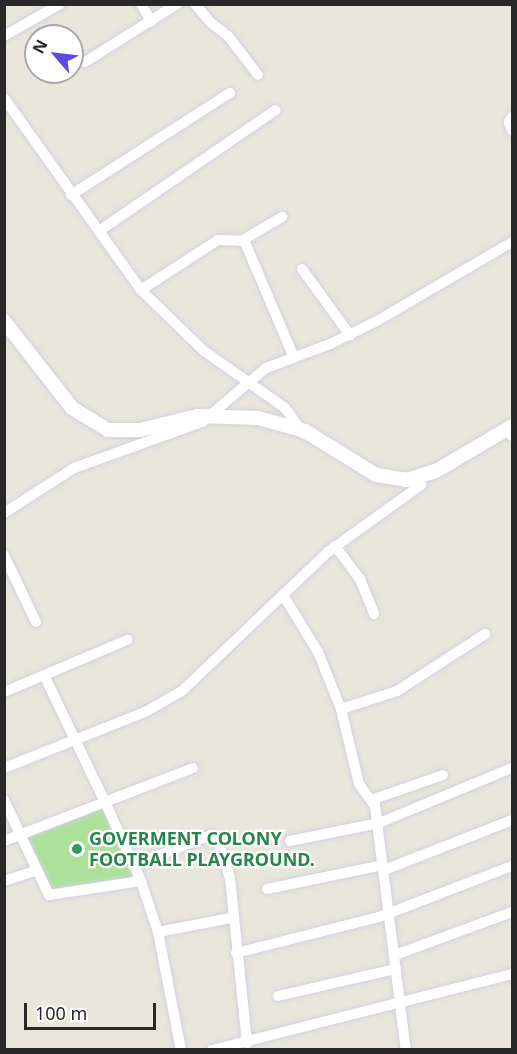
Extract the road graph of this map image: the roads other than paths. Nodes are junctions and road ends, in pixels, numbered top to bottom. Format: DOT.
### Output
graph roads {
  1 [pos="60,4"];
  2 [pos="141,4"];
  3 [pos="177,4"];
  4 [pos="195,4"];
  5 [pos="151,21"];
  6 [pos="4,36"];
  7 [pos="85,62"];
  8 [pos="258,75"];
  9 [pos="230,93"];
  10 [pos="4,98"];
  11 [pos="276,110"];
  12 [pos="513,117"];
  13 [pos="513,130"];
  14 [pos="71,195"];
  15 [pos="282,217"];
  16 [pos="99,231"];
  17 [pos="244,240"];
  18 [pos="513,242"];
  19 [pos="302,269"];
  20 [pos="141,290"];
  21 [pos="4,321"];
  22 [pos="4,334"];
  23 [pos="350,335"];
  24 [pos="294,358"];
  25 [pos="244,383"];
  26 [pos="207,418"];
  27 [pos="512,433"];
  28 [pos="304,434"];
  29 [pos="421,485"];
  30 [pos="4,513"];
  31 [pos="335,546"];
  32 [pos="4,555"];
  33 [pos="283,595"];
  34 [pos="374,614"];
  35 [pos="36,622"];
  36 [pos="485,634"];
  37 [pos="128,640"];
  38 [pos="44,675"];
  39 [pos="4,692"];
  40 [pos="341,709"];
  41 [pos="76,740"];
  42 [pos="4,768"];
  43 [pos="193,768"];
  44 [pos="513,768"];
  45 [pos="443,774"];
  46 [pos="4,800"];
  47 [pos="371,800"];
  48 [pos="105,802"];
  49 [pos="513,820"];
  50 [pos="379,823"];
  51 [pos="20,834"];
  52 [pos="4,841"];
  53 [pos="290,842"];
  54 [pos="134,865"];
  55 [pos="513,866"];
  56 [pos="383,867"];
  57 [pos="37,870"];
  58 [pos="4,881"];
  59 [pos="141,881"];
  60 [pos="267,889"];
  61 [pos="513,912"];
  62 [pos="390,913"];
  63 [pos="231,918"];
  64 [pos="158,932"];
  65 [pos="236,952"];
  66 [pos="395,955"];
  67 [pos="396,969"];
  68 [pos="513,974"];
  69 [pos="278,996"];
  70 [pos="401,1002"];
  71 [pos="247,1043"];
  72 [pos="181,1050"];
  73 [pos="212,1050"];
  74 [pos="406,1050"];
  1 -- 6 [label="street"];
  2 -- 5 [label="street"];
  3 -- 5 [label="street"];
  4 -- 8 [label="street"];
  5 -- 7 [label="street"];
  9 -- 14 [label="street"];
  10 -- 14 [label="street"];
  11 -- 16 [label="street"];
  12 -- 13 [label="street"];
  14 -- 16 [label="street"];
  15 -- 17 [label="street"];
  16 -- 20 [label="street"];
  17 -- 20 [label="street"];
  17 -- 24 [label="street"];
  18 -- 23 [label="street"];
  19 -- 23 [label="street"];
  20 -- 25 [label="street"];
  21 -- 26 [label="main road"];
  22 -- 26 [label="main road"];
  23 -- 24 [label="street"];
  24 -- 25 [label="street"];
  25 -- 26 [label="street"];
  25 -- 28 [label="street"];
  26 -- 28 [label="main road"];
  26 -- 30 [label="street"];
  27 -- 28 [label="main road"];
  27 -- 29 [label="main road"];
  28 -- 29 [label="main road"];
  29 -- 31 [label="street"];
  31 -- 33 [label="street"];
  31 -- 34 [label="street"];
  32 -- 35 [label="street"];
  33 -- 40 [label="street"];
  33 -- 41 [label="street"];
  36 -- 40 [label="street"];
  37 -- 38 [label="street"];
  38 -- 39 [label="street"];
  38 -- 41 [label="street"];
  40 -- 47 [label="street"];
  41 -- 42 [label="street"];
  41 -- 48 [label="street"];
  43 -- 48 [label="street"];
  44 -- 50 [label="street"];
  45 -- 47 [label="street"];
  46 -- 51 [label="street"];
  47 -- 50 [label="street"];
  48 -- 51 [label="street"];
  48 -- 54 [label="street"];
  49 -- 56 [label="street"];
  50 -- 53 [label="street"];
  50 -- 56 [label="street"];
  51 -- 52 [label="street"];
  51 -- 57 [label="street"];
  54 -- 59 [label="street"];
  54 -- 63 [label="street"];
  55 -- 62 [label="street"];
  56 -- 60 [label="street"];
  56 -- 62 [label="street"];
  57 -- 58 [label="street"];
  57 -- 59 [label="street"];
  59 -- 64 [label="street"];
  61 -- 66 [label="street"];
  62 -- 65 [label="street"];
  62 -- 66 [label="street"];
  63 -- 64 [label="street"];
  63 -- 65 [label="street"];
  64 -- 72 [label="street"];
  65 -- 71 [label="street"];
  66 -- 67 [label="street"];
  67 -- 69 [label="street"];
  67 -- 70 [label="street"];
  68 -- 70 [label="street"];
  70 -- 71 [label="street"];
  70 -- 74 [label="street"];
  71 -- 73 [label="street"];
}
